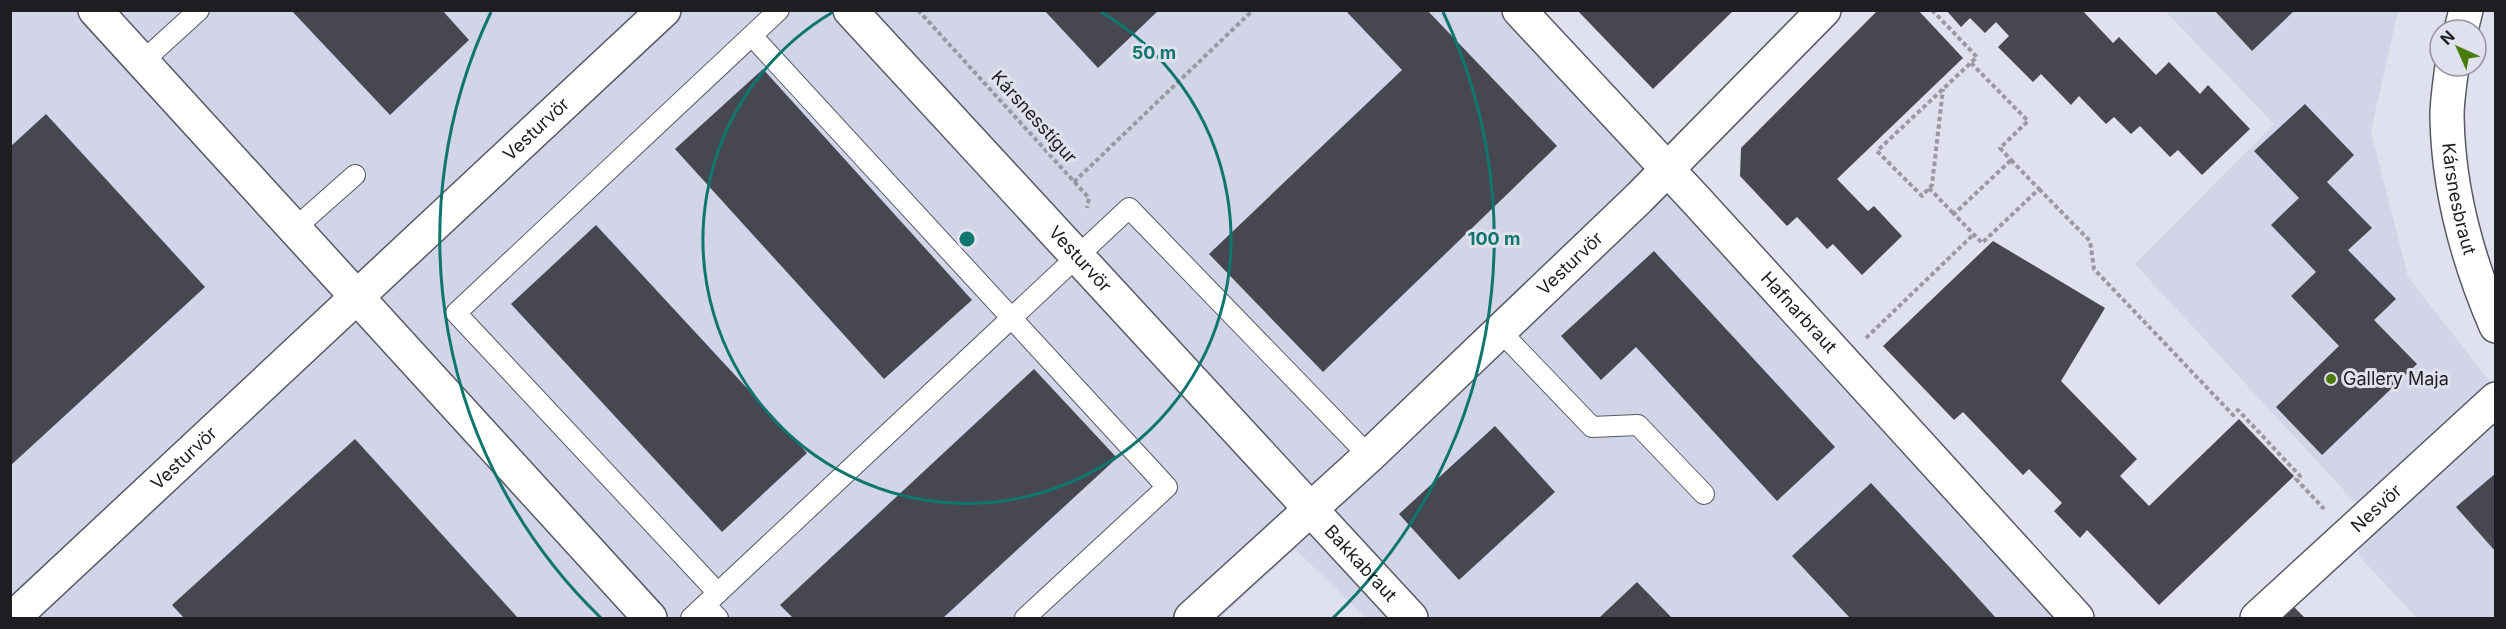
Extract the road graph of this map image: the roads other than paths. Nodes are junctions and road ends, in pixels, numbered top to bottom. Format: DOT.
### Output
graph roads {
  1 [pos="95,10"];
  2 [pos="199,10"];
  3 [pos="664,10"];
  4 [pos="779,10"];
  5 [pos="850,10"];
  6 [pos="1519,10"];
  7 [pos="1824,10"];
  8 [pos="752,36"];
  9 [pos="142,62"];
  10 [pos="2451,78"];
  11 [pos="1666,168"];
  12 [pos="355,175"];
  13 [pos="294,229"];
  14 [pos="1077,256"];
  15 [pos="356,297"];
  16 [pos="1011,318"];
  17 [pos="2496,326"];
  18 [pos="1500,331"];
  19 [pos="2496,399"];
  20 [pos="1369,456"];
  21 [pos="1704,494"];
  22 [pos="1310,508"];
  23 [pos="714,605"];
  24 [pos="13,618"];
  25 [pos="650,618"];
  26 [pos="691,618"];
  27 [pos="1025,618"];
  28 [pos="1191,618"];
  29 [pos="1411,618"];
  30 [pos="2077,618"];
  31 [pos="2257,618"];
  1 -- 9 [label="street"];
  2 -- 9 [label="lane"];
  3 -- 15 [label="street, Vesturvör"];
  4 -- 8 [label="lane"];
  5 -- 14 [label="street, Vesturvör"];
  6 -- 11 [label="street, Hafnarbraut"];
  7 -- 11 [label="street, Vesturvör"];
  8 -- 16 [label="lane"];
  8 -- 23 [label="lane"];
  9 -- 13 [label="street"];
  10 -- 17 [label="street, Kársnesbraut"];
  11 -- 18 [label="street, Vesturvör"];
  11 -- 30 [label="street, Hafnarbraut"];
  12 -- 13 [label="lane"];
  13 -- 15 [label="street"];
  14 -- 16 [label="lane"];
  14 -- 20 [label="lane"];
  14 -- 22 [label="street, Vesturvör"];
  15 -- 24 [label="street, Vesturvör"];
  15 -- 25 [label="street"];
  16 -- 23 [label="lane"];
  16 -- 27 [label="lane"];
  18 -- 20 [label="street, Vesturvör"];
  18 -- 21 [label="lane"];
  19 -- 31 [label="street, Nesvör"];
  20 -- 22 [label="street, Vesturvör"];
  22 -- 28 [label="street, Vesturvör"];
  22 -- 29 [label="street, Bakkabraut"];
  23 -- 26 [label="lane"];
}
